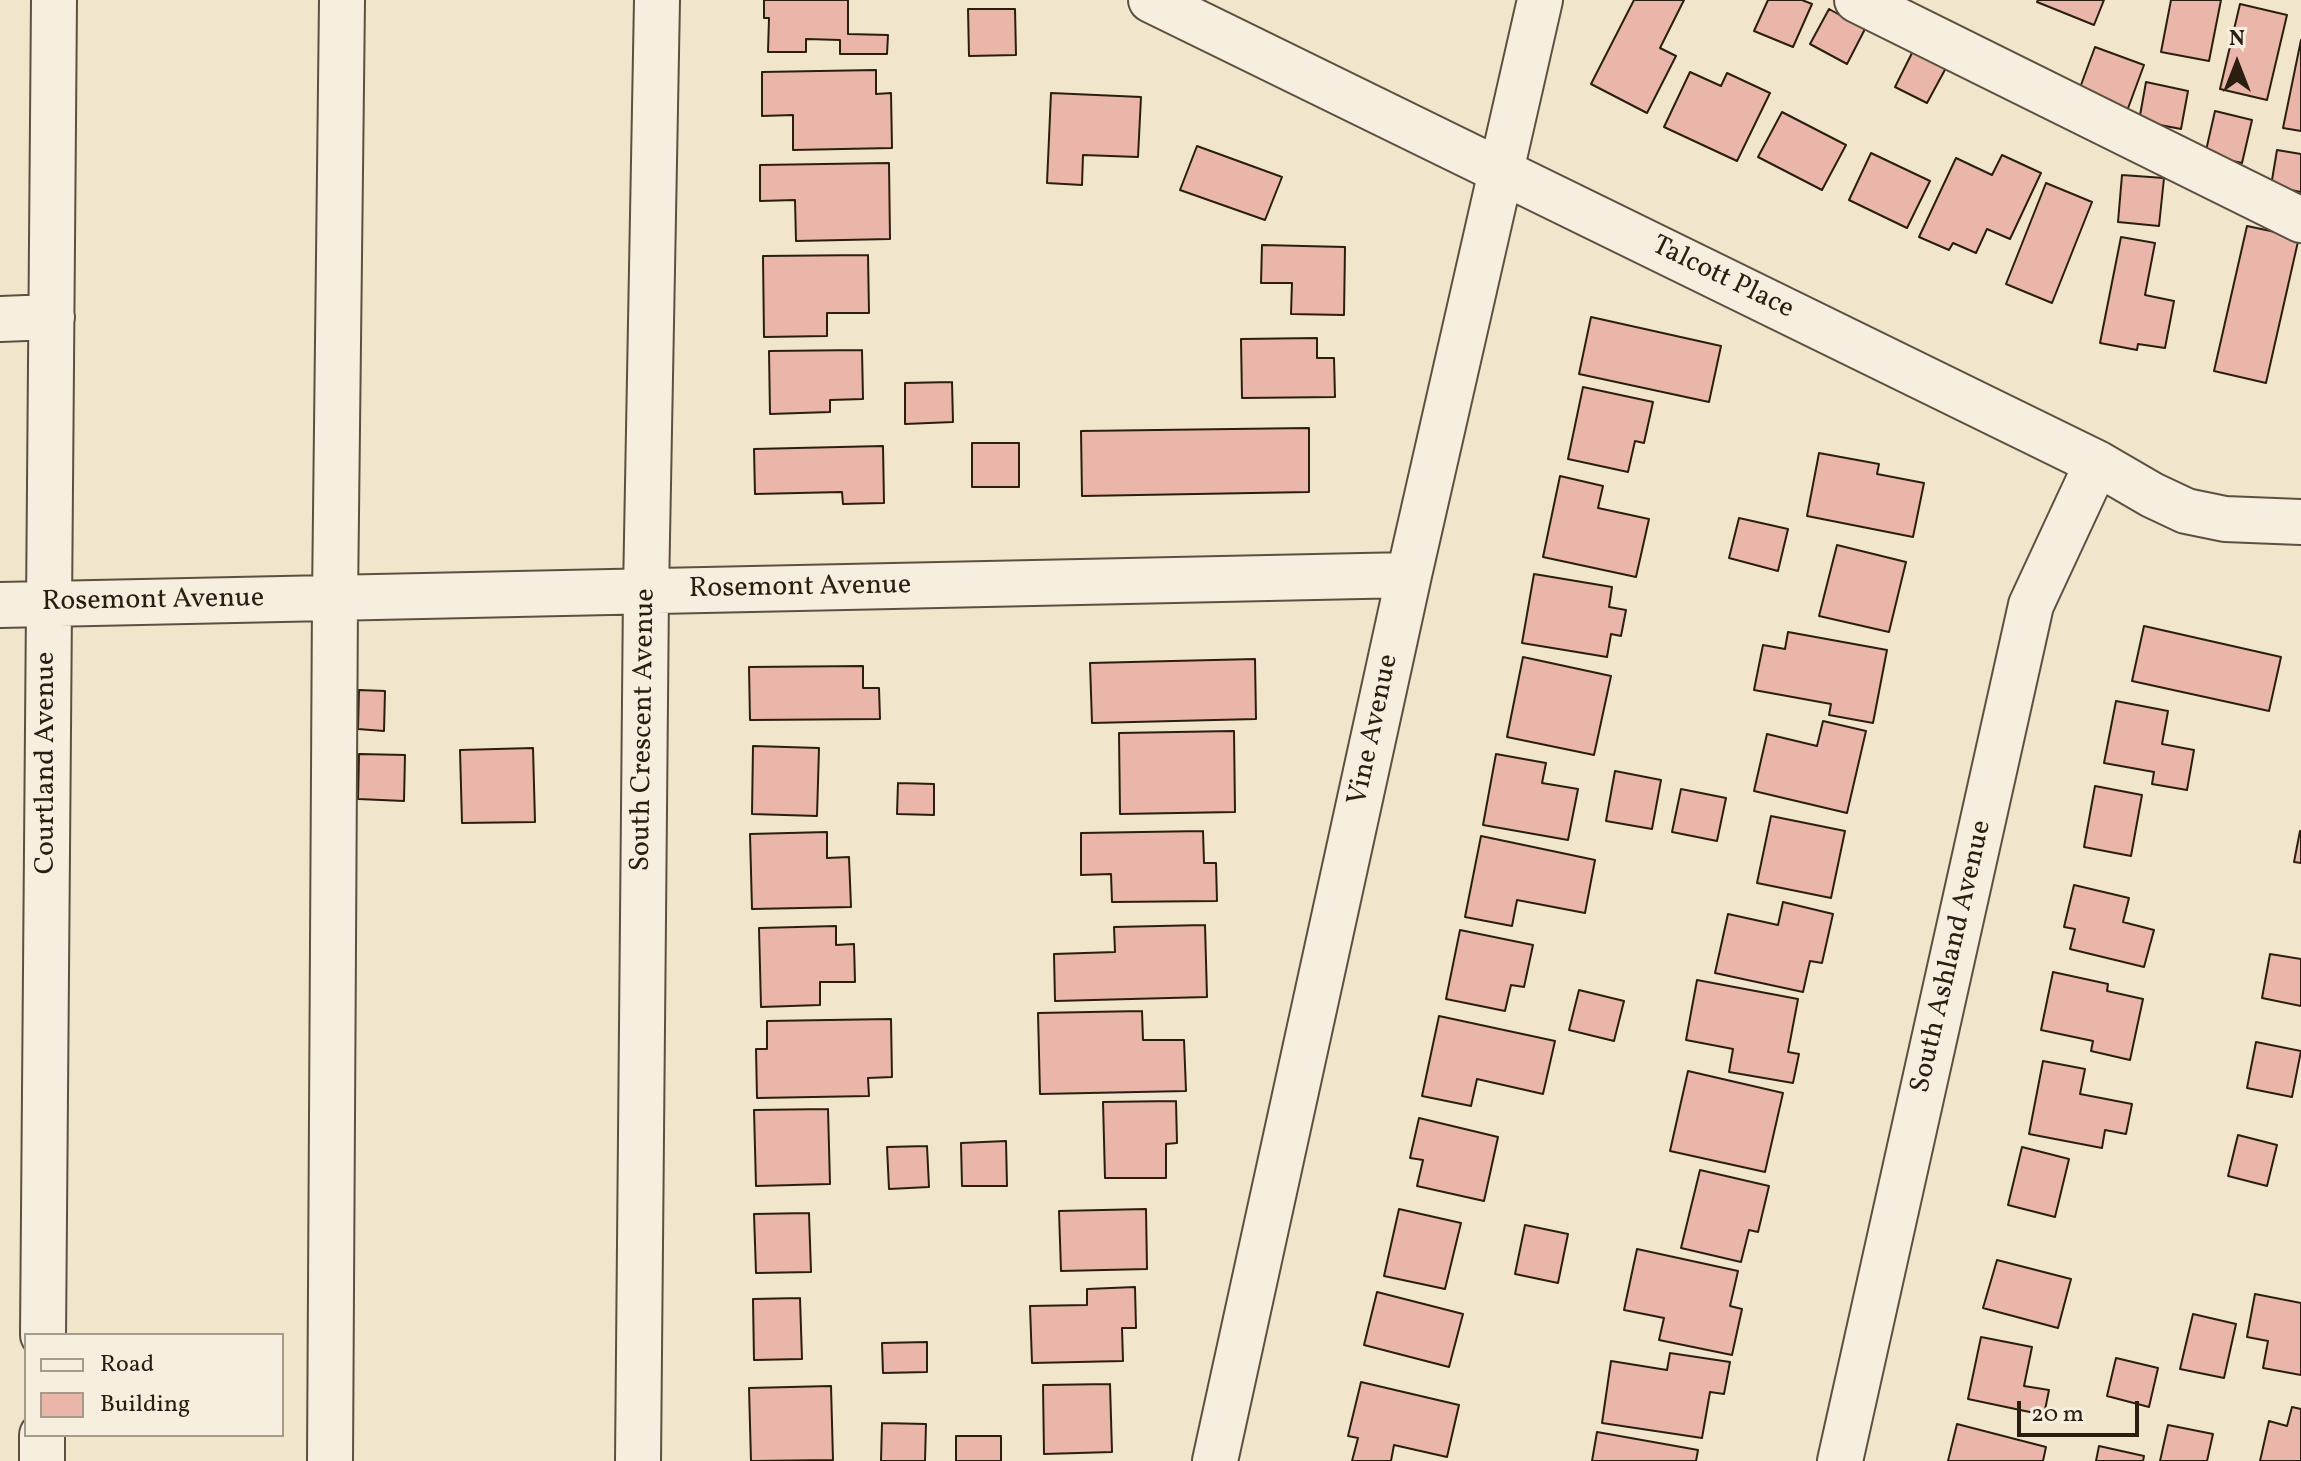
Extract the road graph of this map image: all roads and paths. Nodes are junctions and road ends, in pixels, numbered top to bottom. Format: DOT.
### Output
graph roads {
  1 [pos="54,0"];
  2 [pos="342,0"];
  3 [pos="657,0"];
  4 [pos="1151,0"];
  5 [pos="1540,0"];
  6 [pos="1857,0"];
  7 [pos="1501,171"];
  8 [pos="2301,220"];
  9 [pos="52,317"];
  10 [pos="0,319"];
  11 [pos="2097,463"];
  12 [pos="2301,522"];
  13 [pos="1409,575"];
  14 [pos="646,592"];
  15 [pos="335,599"];
  16 [pos="49,604"];
  17 [pos="0,605"];
  18 [pos="43,1333"];
  19 [pos="42,1437"];
  20 [pos="42,1461"];
  21 [pos="330,1461"];
  22 [pos="638,1461"];
  23 [pos="1215,1461"];
  24 [pos="1840,1461"];
  1 -- 9 [label="street, Courtland Avenue"];
  2 -- 15 [label="street"];
  3 -- 14 [label="street, South Crescent Avenue"];
  4 -- 7 [label="street, Talcott Place"];
  5 -- 7 [label="street, Vine Avenue"];
  6 -- 8 [label="street"];
  7 -- 11 [label="street, Talcott Place"];
  7 -- 13 [label="street, Vine Avenue"];
  9 -- 10 [label="street"];
  9 -- 16 [label="street, Courtland Avenue"];
  11 -- 12 [label="street, Talcott Place"];
  11 -- 24 [label="street, South Ashland Avenue"];
  13 -- 14 [label="street, Rosemont Avenue"];
  13 -- 23 [label="street, Vine Avenue"];
  14 -- 15 [label="street, Rosemont Avenue"];
  14 -- 22 [label="street, South Crescent Avenue"];
  15 -- 16 [label="street, Rosemont Avenue"];
  15 -- 21 [label="street"];
  16 -- 17 [label="street, Rosemont Avenue"];
  16 -- 18 [label="street, Courtland Avenue"];
  19 -- 20 [label="street"];
}
